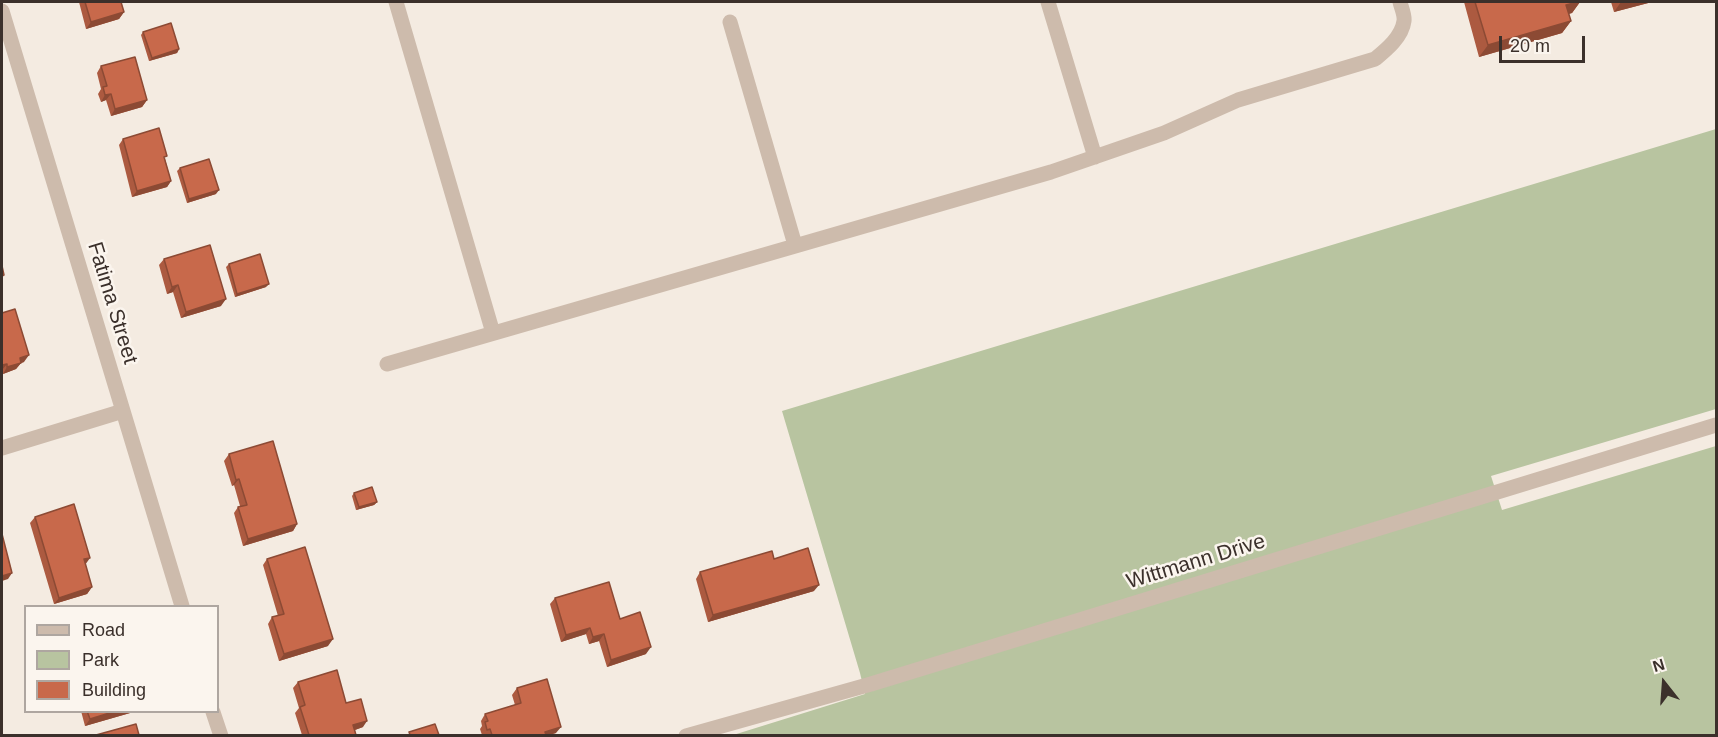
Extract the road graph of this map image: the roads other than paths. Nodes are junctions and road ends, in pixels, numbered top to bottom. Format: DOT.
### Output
graph roads {
  1 [pos="396,2"];
  2 [pos="1048,2"];
  3 [pos="1400,2"];
  4 [pos="2,11"];
  5 [pos="730,22"];
  6 [pos="1095,157"];
  7 [pos="795,245"];
  8 [pos="493,333"];
  9 [pos="387,364"];
  10 [pos="123,411"];
  11 [pos="1716,425"];
  12 [pos="2,448"];
  13 [pos="182,605"];
  14 [pos="214,713"];
  15 [pos="221,735"];
  16 [pos="686,735"];
  1 -- 8 [label="street"];
  2 -- 6 [label="street"];
  3 -- 6 [label="street"];
  4 -- 10 [label="street, Fatima Street"];
  5 -- 7 [label="street"];
  6 -- 7 [label="street"];
  7 -- 8 [label="street"];
  8 -- 9 [label="street"];
  10 -- 12 [label="street"];
  10 -- 13 [label="street, Fatima Street"];
  11 -- 16 [label="street, Wittmann Drive"];
  14 -- 15 [label="street"];
}
